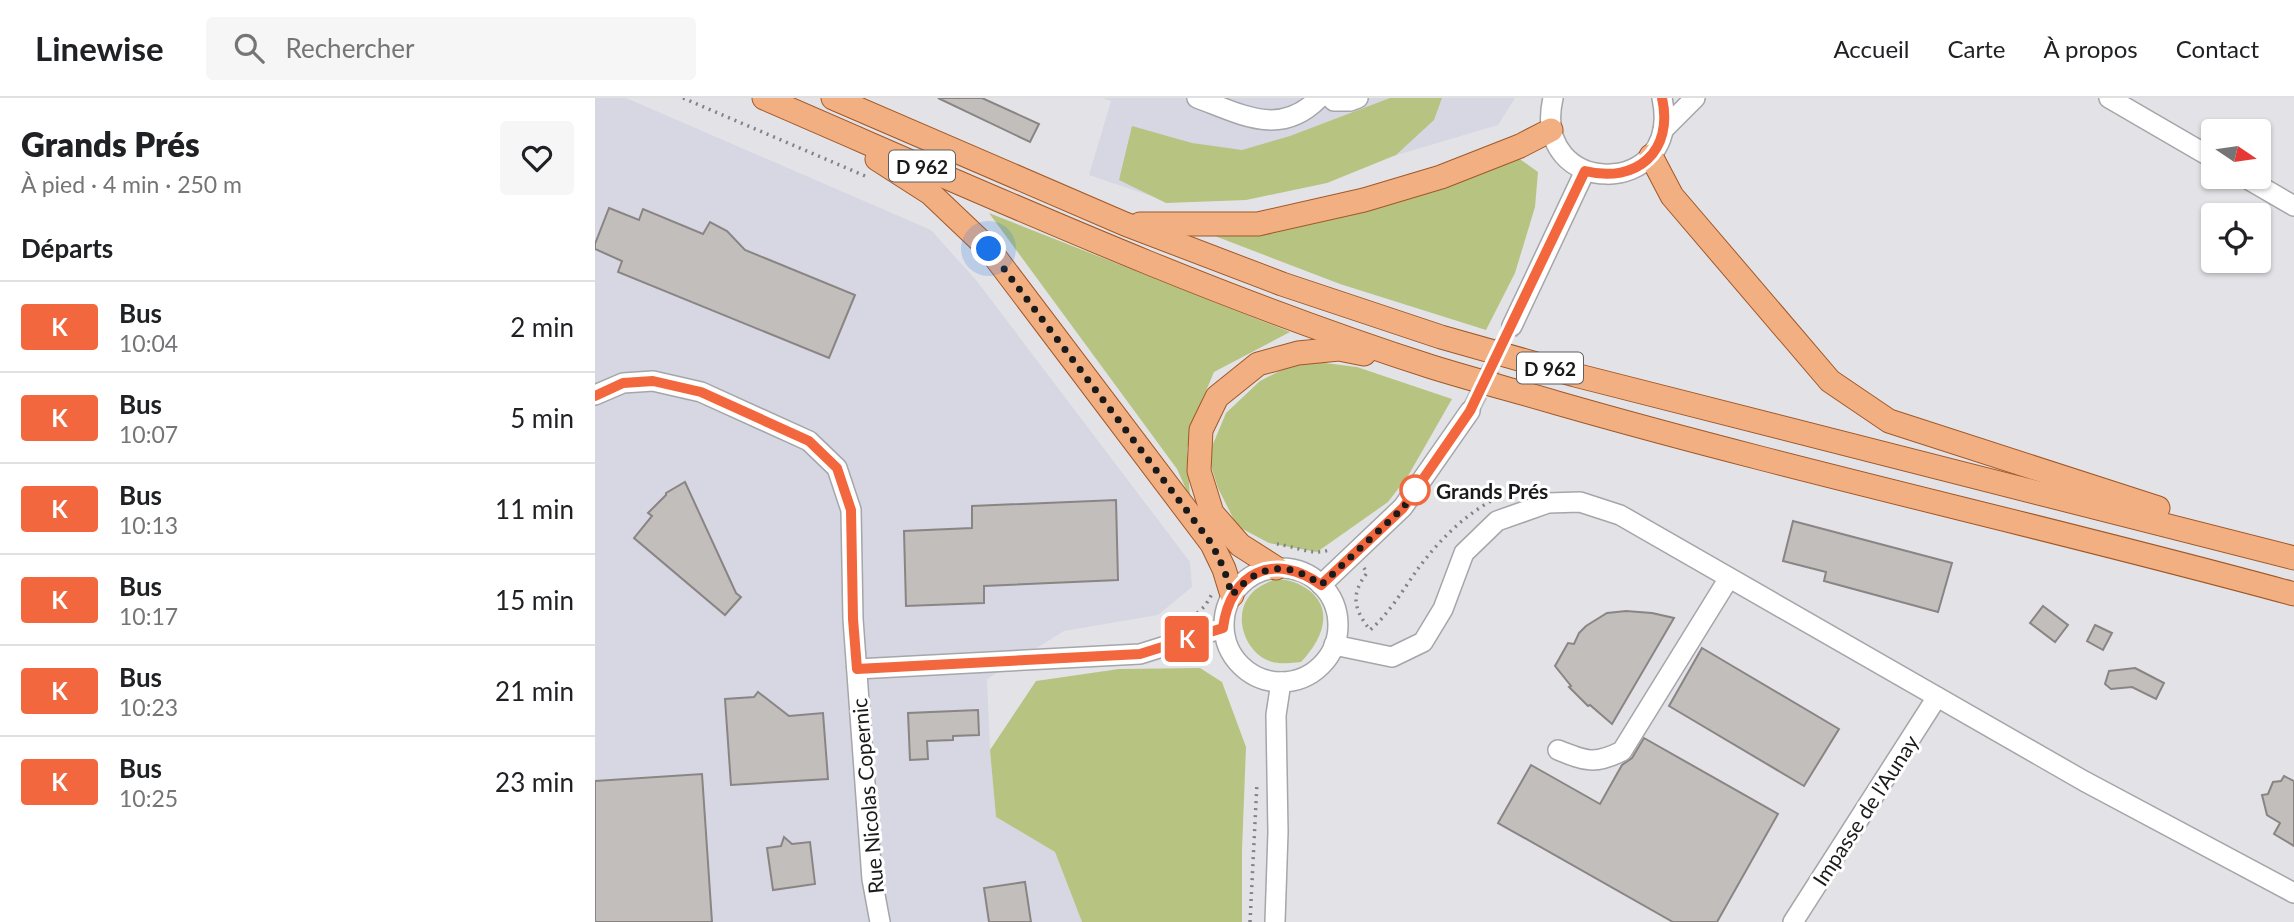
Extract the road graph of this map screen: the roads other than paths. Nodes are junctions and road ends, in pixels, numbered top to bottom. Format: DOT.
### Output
graph roads {
  1 [pos="764,98"];
  2 [pos="833,98"];
  3 [pos="1197,98"];
  4 [pos="1358,98"];
  5 [pos="1553,98"];
  6 [pos="1662,98"];
  7 [pos="1695,98"];
  8 [pos="2109,98"];
  9 [pos="1321,100"];
  10 [pos="818,122"];
  11 [pos="1551,130"];
  12 [pos="1663,130"];
  13 [pos="2201,151"];
  14 [pos="1651,156"];
  15 [pos="1585,171"];
  16 [pos="2265,189"];
  17 [pos="2294,206"];
  18 [pos="1125,224"];
  19 [pos="1512,326"];
  20 [pos="1433,367"];
  21 [pos="595,396"];
  22 [pos="1470,411"];
  23 [pos="2294,551"];
  24 [pos="2294,558"];
  25 [pos="1276,568"];
  26 [pos="1730,578"];
  27 [pos="1321,585"];
  28 [pos="2294,594"];
  29 [pos="1232,595"];
  30 [pos="1223,628"];
  31 [pos="1334,645"];
  32 [pos="857,669"];
  33 [pos="1281,682"];
  34 [pos="1937,697"];
  35 [pos="1558,750"];
  36 [pos="2294,893"];
  37 [pos="880,922"];
  38 [pos="1275,922"];
  39 [pos="1793,922"];
  1 -- 10 [label="main road, D 962"];
  2 -- 18 [label="main road, D 962"];
  3 -- 9 [label="street"];
  4 -- 9 [label="street"];
  5 -- 11 [label="street"];
  6 -- 12 [label="street"];
  7 -- 12 [label="street"];
  8 -- 13 [label="street"];
  10 -- 20 [label="main road, D 962"];
  10 -- 29 [label="main road"];
  11 -- 15 [label="street"];
  11 -- 18 [label="main road"];
  12 -- 14 [label="street"];
  14 -- 15 [label="street"];
  14 -- 23 [label="main road"];
  15 -- 19 [label="street"];
  16 -- 17 [label="street"];
  18 -- 24 [label="main road, D 962"];
  20 -- 25 [label="main road"];
  20 -- 28 [label="main road, D 962"];
  21 -- 32 [label="street, Rue Nicolas Copernic"];
  22 -- 27 [label="street"];
  25 -- 27 [label="street"];
  25 -- 29 [label="street"];
  26 -- 31 [label="street"];
  26 -- 34 [label="street"];
  26 -- 35 [label="street"];
  27 -- 31 [label="street"];
  29 -- 30 [label="street"];
  30 -- 32 [label="street"];
  30 -- 33 [label="street"];
  31 -- 33 [label="street"];
  32 -- 37 [label="street, Rue Nicolas Copernic"];
  33 -- 38 [label="street"];
  34 -- 36 [label="street"];
  34 -- 39 [label="street, Impasse de l'Aunay"];
}
